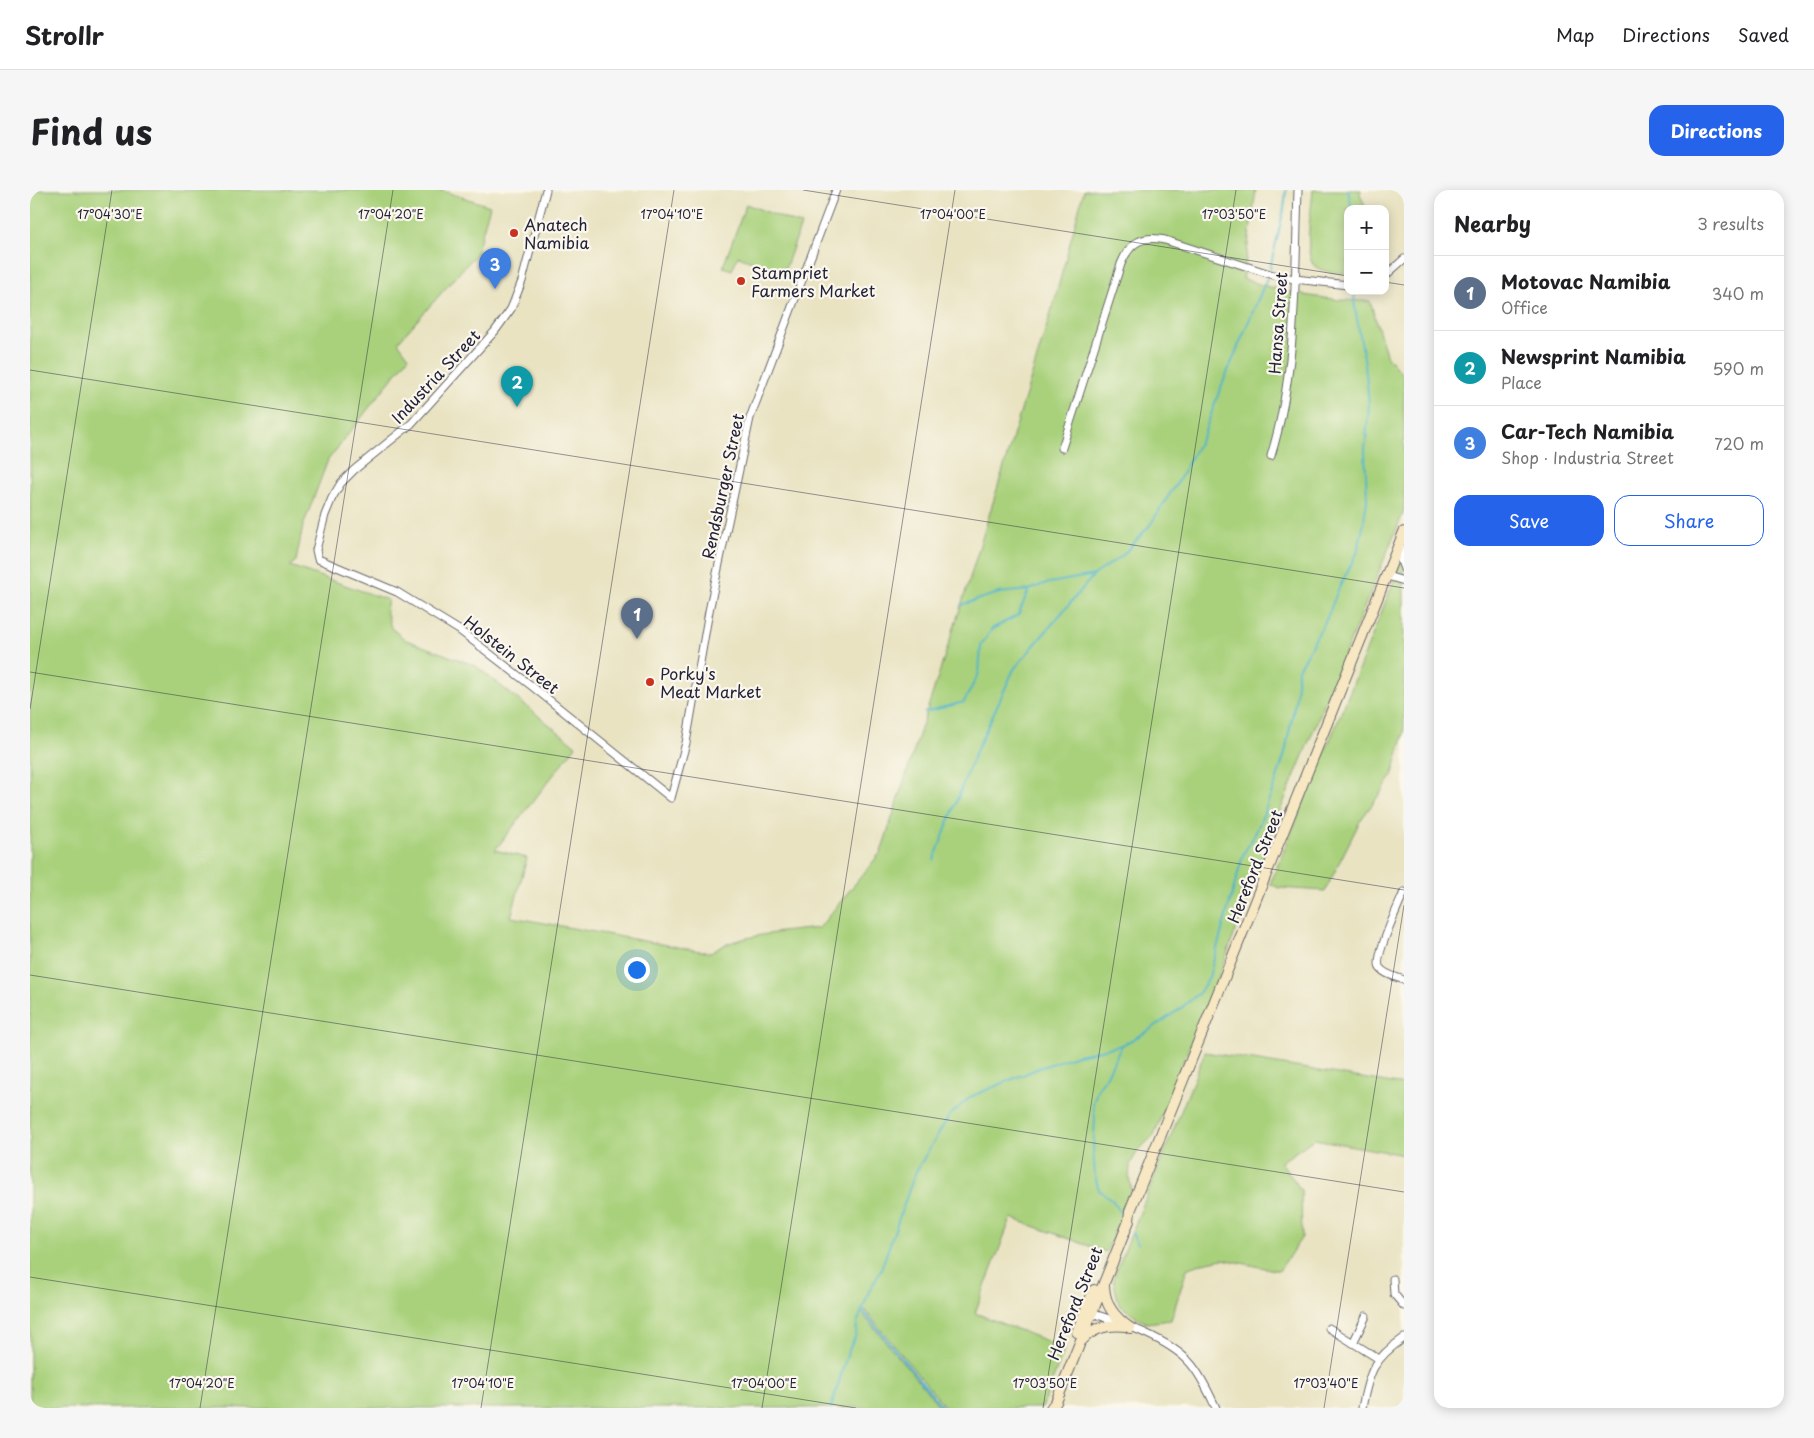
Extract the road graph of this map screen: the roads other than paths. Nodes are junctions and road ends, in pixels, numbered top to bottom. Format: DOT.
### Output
graph roads {
  1 [pos="546,190"];
  2 [pos="836,190"];
  3 [pos="1298,190"];
  4 [pos="1404,260"];
  5 [pos="1389,273"];
  6 [pos="1295,279"];
  7 [pos="1344,285"];
  8 [pos="1062,448"];
  9 [pos="1271,456"];
  10 [pos="1402,535"];
  11 [pos="318,559"];
  12 [pos="1404,569"];
  13 [pos="1387,576"];
  14 [pos="1404,581"];
  15 [pos="671,798"];
  16 [pos="1404,892"];
  17 [pos="1404,980"];
  18 [pos="1130,1211"];
  19 [pos="1393,1279"];
  20 [pos="1105,1280"];
  21 [pos="1404,1306"];
  22 [pos="1088,1312"];
  23 [pos="1366,1316"];
  24 [pos="1128,1327"];
  25 [pos="1329,1328"];
  26 [pos="1404,1338"];
  27 [pos="1079,1343"];
  28 [pos="1353,1343"];
  29 [pos="1379,1359"];
  30 [pos="1050,1408"];
  31 [pos="1216,1408"];
  32 [pos="1362,1408"];
  1 -- 11 [label="street, Industria Street"];
  2 -- 15 [label="street, Rendsburger Street"];
  3 -- 6 [label="street, Hansa Street"];
  4 -- 5 [label="street"];
  6 -- 7 [label="street"];
  6 -- 8 [label="street"];
  6 -- 9 [label="street, Hansa Street"];
  10 -- 12 [label="street"];
  10 -- 13 [label="main road, Hereford Street"];
  11 -- 15 [label="street, Holstein Street"];
  13 -- 14 [label="street"];
  13 -- 18 [label="main road, Hereford Street"];
  16 -- 17 [label="street"];
  18 -- 20 [label="main road, Hereford Street"];
  18 -- 22 [label="main road, Hereford Street"];
  19 -- 21 [label="street"];
  20 -- 22 [label="main road, Hereford Street"];
  20 -- 24 [label="main road"];
  22 -- 24 [label="street"];
  22 -- 27 [label="main road, Hereford Street"];
  22 -- 30 [label="main road, Hereford Street"];
  23 -- 28 [label="street"];
  24 -- 27 [label="main road"];
  24 -- 31 [label="street"];
  25 -- 28 [label="street"];
  26 -- 29 [label="street"];
  27 -- 30 [label="main road, Hereford Street"];
  28 -- 29 [label="street"];
  29 -- 32 [label="street"];
}
